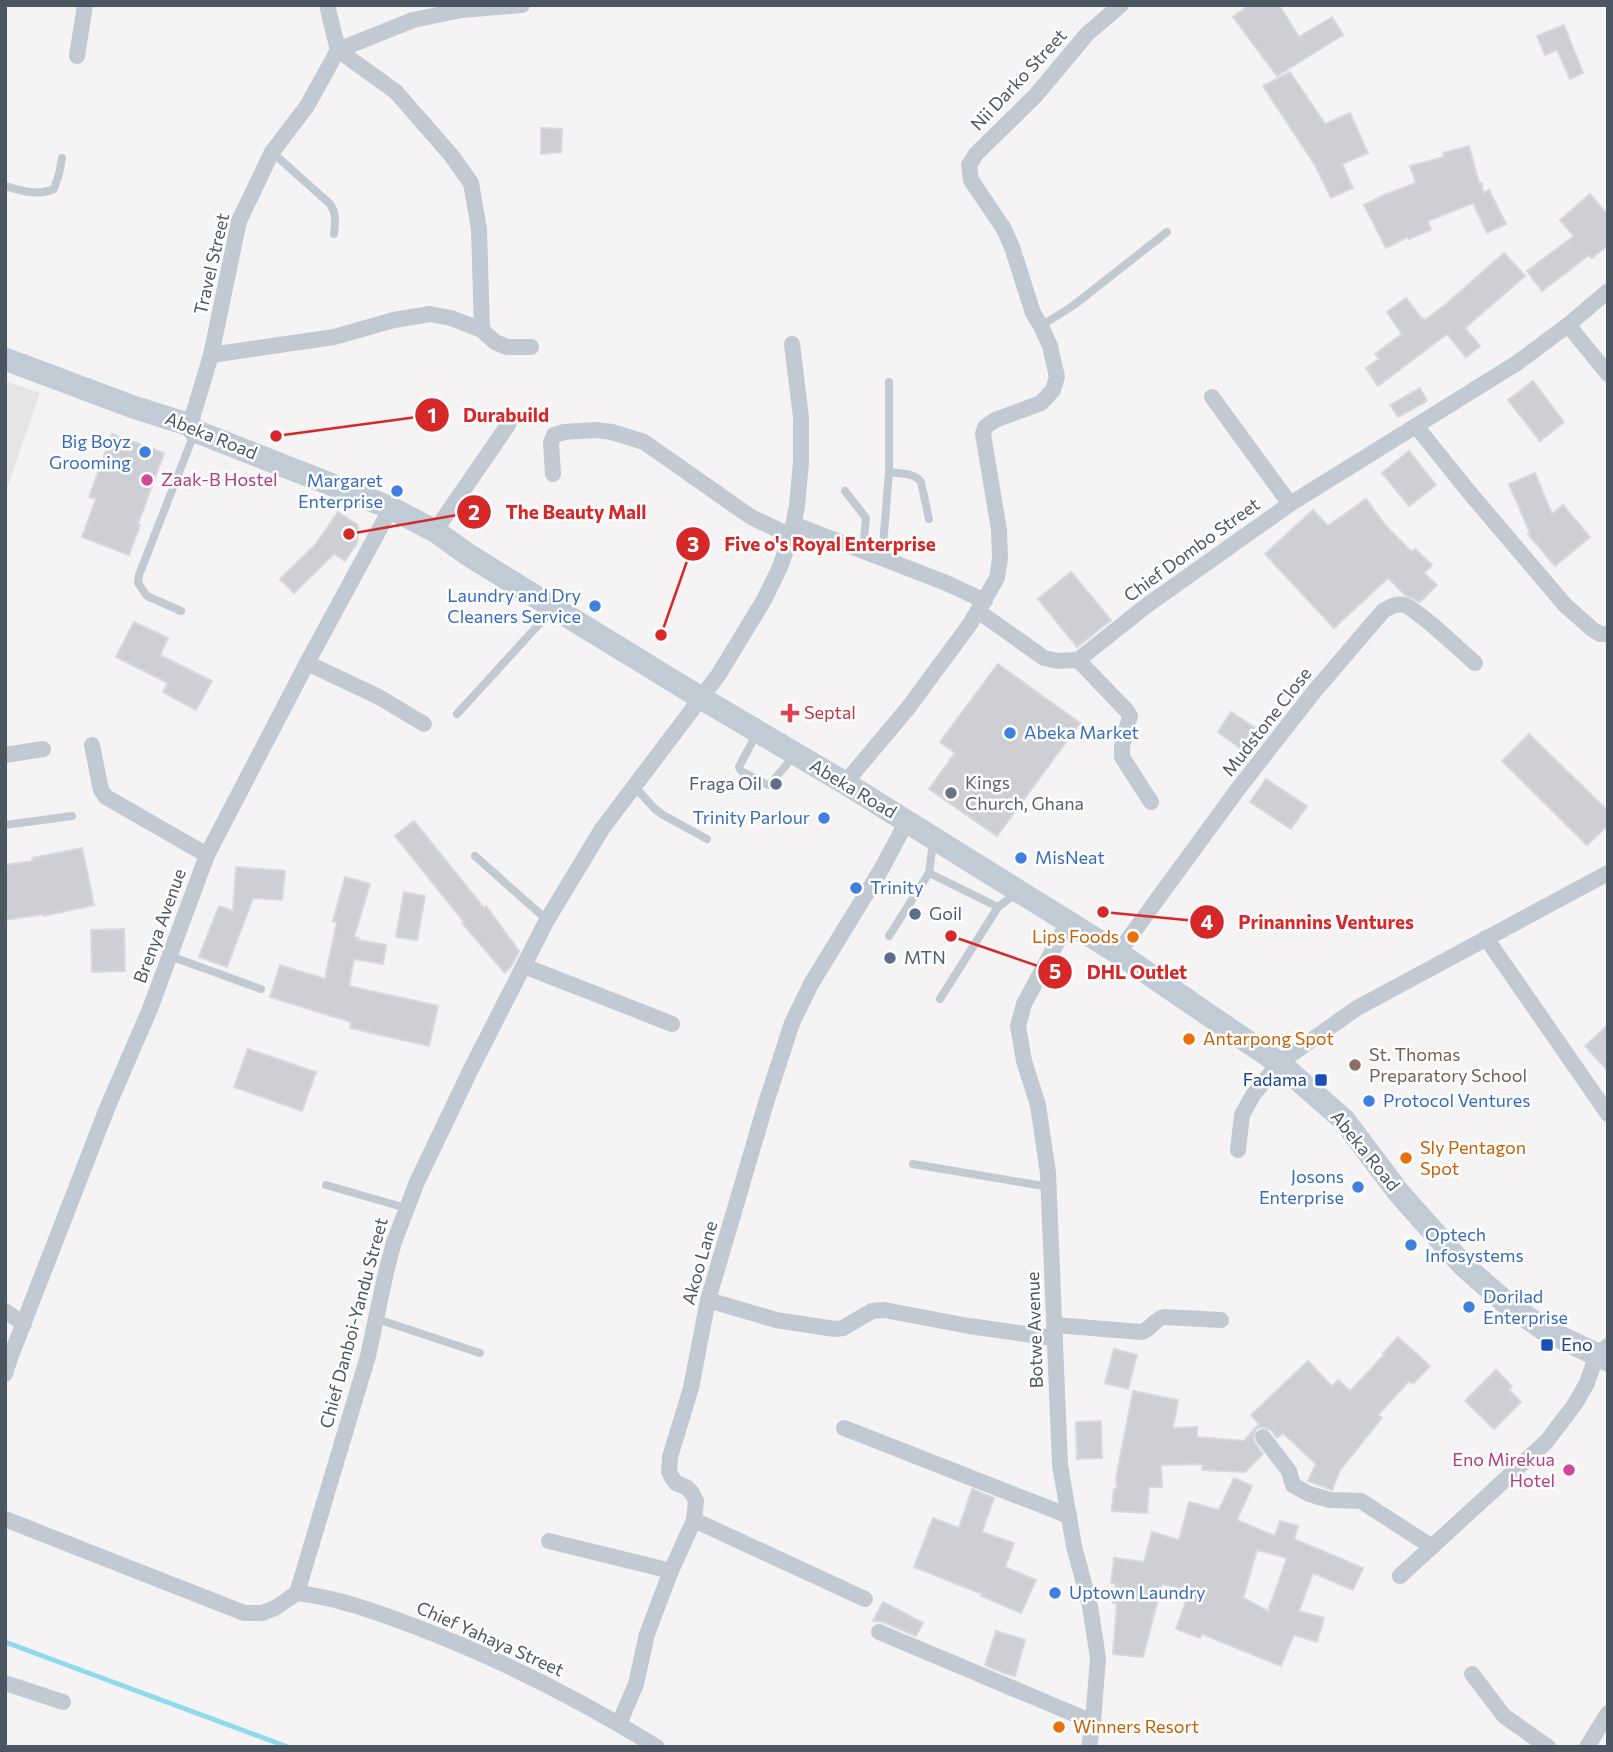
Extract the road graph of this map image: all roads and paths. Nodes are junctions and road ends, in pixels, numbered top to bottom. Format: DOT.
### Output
graph roads {
  1 [pos="85,5"];
  2 [pos="327,5"];
  3 [pos="522,5"];
  4 [pos="1121,5"];
  5 [pos="338,50"];
  6 [pos="77,56"];
  7 [pos="272,152"];
  8 [pos="61,158"];
  9 [pos="5,186"];
  10 [pos="1167,232"];
  11 [pos="334,234"];
  12 [pos="1608,291"];
  13 [pos="1568,325"];
  14 [pos="1041,326"];
  15 [pos="482,330"];
  16 [pos="792,344"];
  17 [pos="531,347"];
  18 [pos="211,355"];
  19 [pos="5,359"];
  20 [pos="1608,374"];
  21 [pos="889,382"];
  22 [pos="1212,397"];
  23 [pos="508,425"];
  24 [pos="1416,426"];
  25 [pos="193,428"];
  26 [pos="889,472"];
  27 [pos="553,474"];
  28 [pos="845,491"];
  29 [pos="1290,504"];
  30 [pos="391,509"];
  31 [pos="929,519"];
  32 [pos="792,530"];
  33 [pos="435,531"];
  34 [pos="863,550"];
  35 [pos="882,558"];
  36 [pos="981,606"];
  37 [pos="554,608"];
  38 [pos="181,611"];
  39 [pos="1608,635"];
  40 [pos="1078,660"];
  41 [pos="307,663"];
  42 [pos="1475,663"];
  43 [pos="701,698"];
  44 [pos="457,714"];
  45 [pos="424,724"];
  46 [pos="758,732"];
  47 [pos="92,745"];
  48 [pos="43,749"];
  49 [pos="796,754"];
  50 [pos="5,755"];
  51 [pos="845,783"];
  52 [pos="634,786"];
  53 [pos="1151,802"];
  54 [pos="72,816"];
  55 [pos="907,821"];
  56 [pos="5,825"];
  57 [pos="933,838"];
  58 [pos="707,839"];
  59 [pos="207,855"];
  60 [pos="475,856"];
  61 [pos="929,873"];
  62 [pos="1608,873"];
  63 [pos="1019,891"];
  64 [pos="998,907"];
  65 [pos="547,920"];
  66 [pos="1068,922"];
  67 [pos="889,936"];
  68 [pos="1486,938"];
  69 [pos="1118,953"];
  70 [pos="170,956"];
  71 [pos="524,966"];
  72 [pos="261,989"];
  73 [pos="940,999"];
  74 [pos="672,1024"];
  75 [pos="1279,1063"];
  76 [pos="1608,1114"];
  77 [pos="1238,1150"];
  78 [pos="913,1164"];
  79 [pos="326,1185"];
  80 [pos="1049,1187"];
  81 [pos="406,1208"];
  82 [pos="708,1300"];
  83 [pos="5,1311"];
  84 [pos="377,1319"];
  85 [pos="1221,1320"];
  86 [pos="24,1324"];
  87 [pos="1054,1332"];
  88 [pos="480,1353"];
  89 [pos="1604,1353"];
  90 [pos="5,1374"];
  91 [pos="844,1428"];
  92 [pos="1263,1437"];
  93 [pos="1069,1516"];
  94 [pos="5,1518"];
  95 [pos="694,1520"];
  96 [pos="550,1541"];
  97 [pos="1432,1547"];
  98 [pos="671,1571"];
  99 [pos="1400,1576"];
  100 [pos="297,1593"];
  101 [pos="865,1600"];
  102 [pos="879,1632"];
  103 [pos="1472,1674"];
  104 [pos="5,1683"];
  105 [pos="63,1702"];
  106 [pos="1608,1713"];
  107 [pos="1093,1722"];
  108 [pos="619,1724"];
  109 [pos="657,1747"];
  110 [pos="1089,1747"];
  111 [pos="1548,1747"];
  112 [pos="1587,1747"];
  1 -- 6 [label="street"];
  2 -- 5 [label="street"];
  3 -- 5 [label="street"];
  4 -- 14 [label="street, Nii Darko Street"];
  5 -- 7 [label="street, Travel Street"];
  5 -- 15 [label="street"];
  7 -- 11 [label="lane"];
  7 -- 18 [label="street, Travel Street"];
  8 -- 9 [label="lane"];
  10 -- 14 [label="lane"];
  12 -- 13 [label="street, Chief Dombo Street"];
  13 -- 20 [label="street"];
  13 -- 24 [label="street, Chief Dombo Street"];
  14 -- 36 [label="street"];
  15 -- 17 [label="street"];
  15 -- 18 [label="street"];
  16 -- 32 [label="street, Chief Danboi-Yandu Street"];
  18 -- 25 [label="street, Travel Street"];
  19 -- 25 [label="street, Abeka Road"];
  21 -- 26 [label="lane"];
  22 -- 29 [label="street"];
  23 -- 33 [label="street"];
  24 -- 29 [label="street, Chief Dombo Street"];
  24 -- 39 [label="street"];
  25 -- 30 [label="street, Abeka Road"];
  25 -- 38 [label="lane"];
  26 -- 31 [label="lane"];
  26 -- 35 [label="lane"];
  27 -- 32 [label="street"];
  28 -- 34 [label="lane"];
  29 -- 40 [label="street, Chief Dombo Street"];
  30 -- 33 [label="street, Abeka Road"];
  30 -- 41 [label="street, Brenya Avenue"];
  32 -- 34 [label="street"];
  32 -- 43 [label="street, Chief Danboi-Yandu Street"];
  33 -- 37 [label="street, Abeka Road"];
  34 -- 35 [label="street"];
  35 -- 36 [label="street"];
  36 -- 40 [label="street"];
  36 -- 51 [label="street"];
  37 -- 43 [label="street, Abeka Road"];
  37 -- 44 [label="lane"];
  40 -- 53 [label="street"];
  41 -- 45 [label="street"];
  41 -- 59 [label="street, Brenya Avenue"];
  42 -- 69 [label="street, Mudstone Close"];
  43 -- 46 [label="street, Abeka Road"];
  43 -- 52 [label="street, Chief Danboi-Yandu Street"];
  46 -- 49 [label="street, Abeka Road"];
  46 -- 49 [label="lane"];
  47 -- 59 [label="street"];
  48 -- 50 [label="street"];
  49 -- 51 [label="street, Abeka Road"];
  51 -- 55 [label="street, Abeka Road"];
  52 -- 58 [label="lane"];
  52 -- 65 [label="street, Chief Danboi-Yandu Street"];
  54 -- 56 [label="lane"];
  55 -- 57 [label="street, Abeka Road"];
  55 -- 82 [label="street, Akoo Lane"];
  57 -- 61 [label="lane"];
  57 -- 63 [label="street, Abeka Road"];
  59 -- 70 [label="street, Brenya Avenue"];
  60 -- 65 [label="lane"];
  61 -- 64 [label="lane"];
  61 -- 67 [label="lane"];
  62 -- 68 [label="street"];
  63 -- 64 [label="lane"];
  63 -- 66 [label="street, Abeka Road"];
  64 -- 73 [label="lane"];
  65 -- 71 [label="street, Chief Danboi-Yandu Street"];
  66 -- 69 [label="street, Abeka Road"];
  66 -- 80 [label="street, Botwe Avenue"];
  68 -- 75 [label="street"];
  68 -- 76 [label="street"];
  69 -- 75 [label="street, Abeka Road"];
  70 -- 72 [label="lane"];
  70 -- 86 [label="street, Brenya Avenue"];
  71 -- 74 [label="street"];
  71 -- 81 [label="street, Chief Danboi-Yandu Street"];
  75 -- 77 [label="street"];
  75 -- 89 [label="street, Abeka Road"];
  78 -- 80 [label="lane"];
  79 -- 81 [label="lane"];
  80 -- 87 [label="street, Botwe Avenue"];
  81 -- 84 [label="street, Chief Danboi-Yandu Street"];
  82 -- 87 [label="street"];
  82 -- 95 [label="street, Akoo Lane"];
  83 -- 86 [label="street"];
  84 -- 88 [label="lane"];
  84 -- 100 [label="street, Chief Danboi-Yandu Street"];
  85 -- 87 [label="street"];
  86 -- 90 [label="street, Brenya Avenue"];
  87 -- 93 [label="street, Botwe Avenue"];
  89 -- 97 [label="street"];
  91 -- 93 [label="street"];
  92 -- 97 [label="street"];
  93 -- 107 [label="street, Botwe Avenue"];
  94 -- 100 [label="street"];
  95 -- 98 [label="street"];
  95 -- 101 [label="street"];
  96 -- 98 [label="street"];
  97 -- 99 [label="street"];
  98 -- 108 [label="street"];
  100 -- 108 [label="street, Chief Yahaya Street"];
  102 -- 107 [label="street"];
  103 -- 111 [label="street"];
  104 -- 105 [label="street"];
  106 -- 112 [label="street"];
  107 -- 110 [label="street, Botwe Avenue"];
  108 -- 109 [label="street, Chief Yahaya Street"];
}
